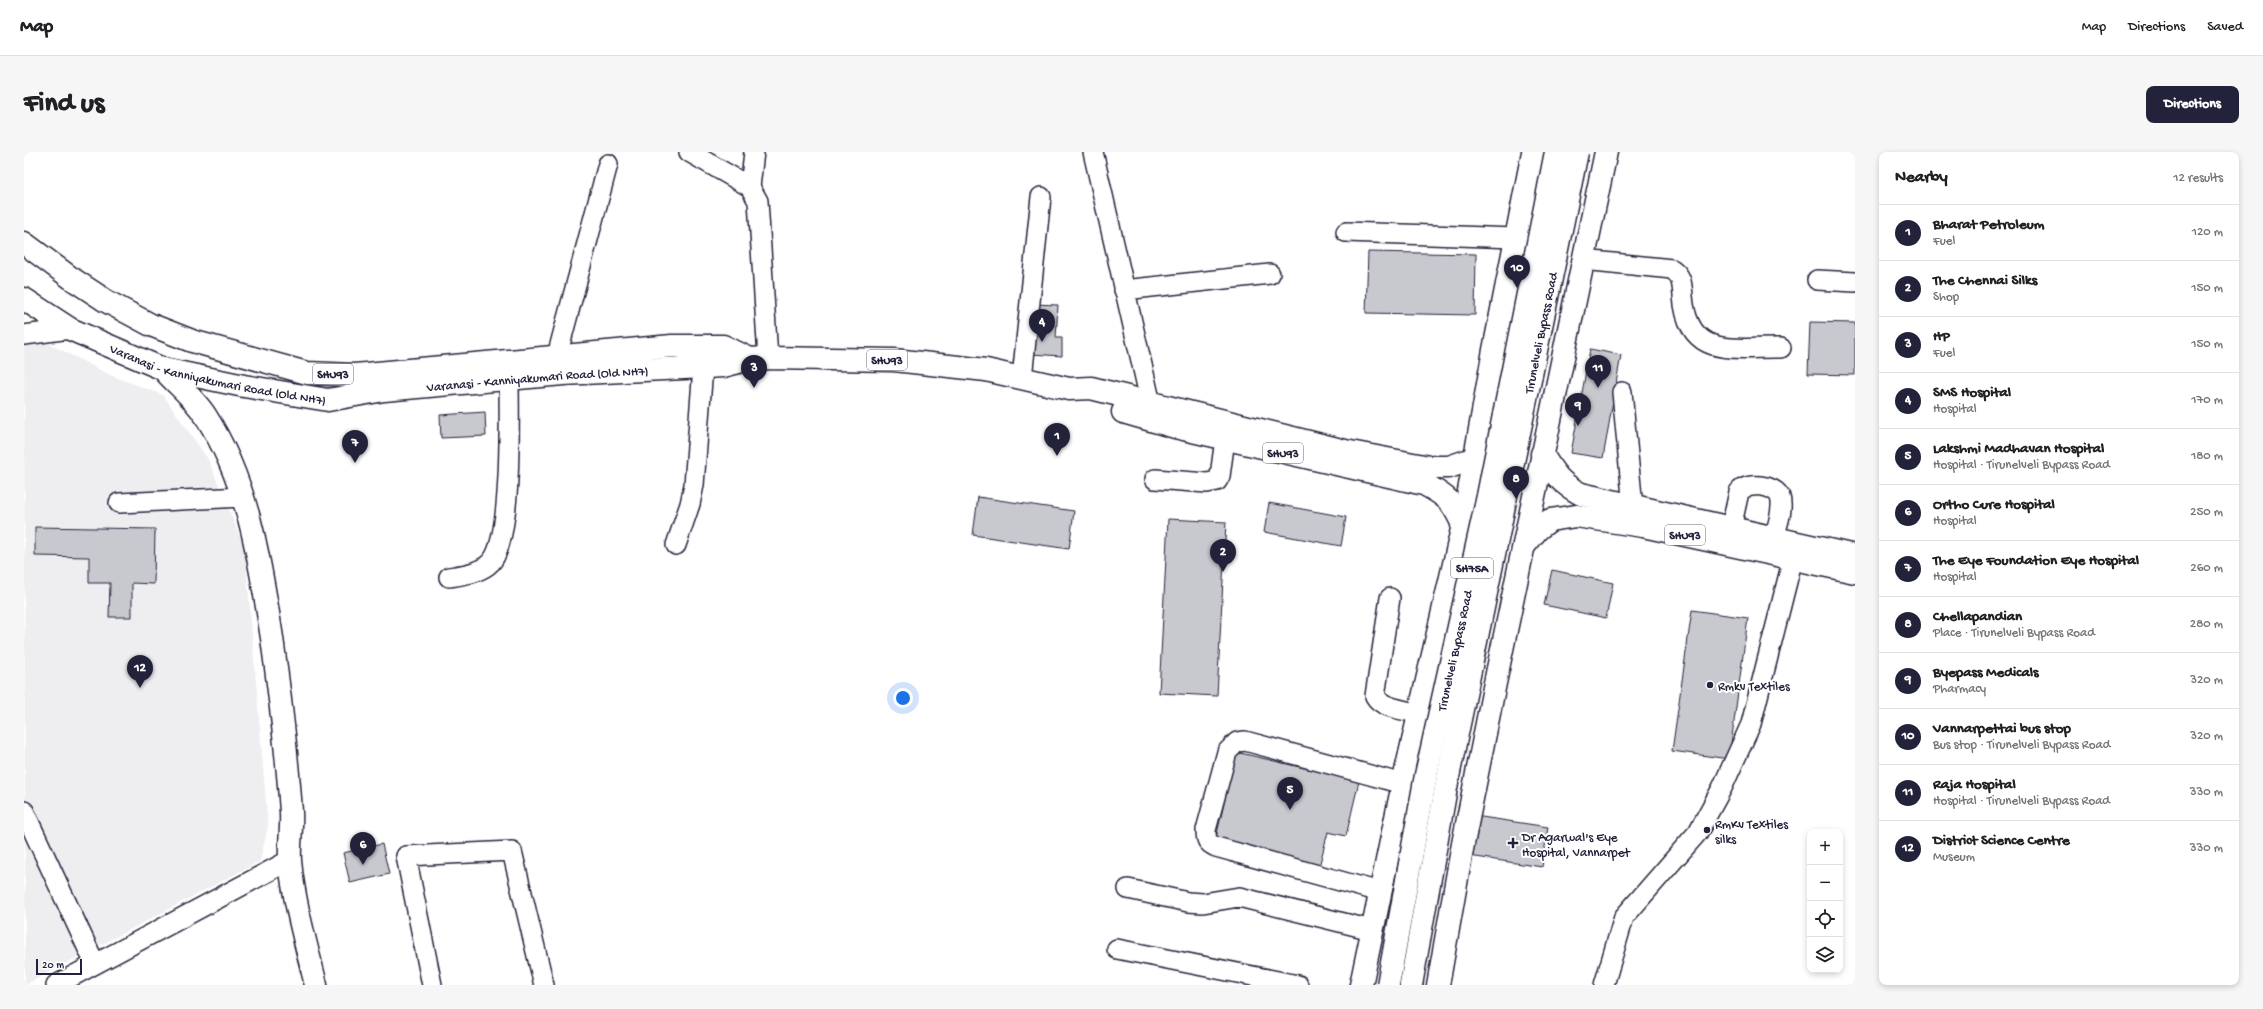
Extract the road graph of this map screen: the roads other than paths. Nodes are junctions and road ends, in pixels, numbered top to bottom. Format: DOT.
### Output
graph roads {
  1 [pos="689,152"];
  2 [pos="754,152"];
  3 [pos="1093,152"];
  4 [pos="1533,152"];
  5 [pos="1556,152"];
  6 [pos="1577,152"];
  7 [pos="1606,152"];
  8 [pos="608,164"];
  9 [pos="750,187"];
  10 [pos="1041,198"];
  11 [pos="1346,232"];
  12 [pos="1515,238"];
  13 [pos="24,243"];
  14 [pos="1583,260"];
  15 [pos="1270,274"];
  16 [pos="1817,280"];
  17 [pos="1855,282"];
  18 [pos="1124,290"];
  19 [pos="24,299"];
  20 [pos="70,329"];
  21 [pos="24,335"];
  22 [pos="1781,348"];
  23 [pos="1494,350"];
  24 [pos="558,356"];
  25 [pos="759,358"];
  26 [pos="1560,365"];
  27 [pos="702,367"];
  28 [pos="163,369"];
  29 [pos="1022,378"];
  30 [pos="509,379"];
  31 [pos="1069,389"];
  32 [pos="1622,392"];
  33 [pos="1151,404"];
  34 [pos="1225,439"];
  35 [pos="1542,454"];
  36 [pos="1475,458"];
  37 [pos="1155,479"];
  38 [pos="244,496"];
  39 [pos="118,503"];
  40 [pos="1633,507"];
  41 [pos="1463,525"];
  42 [pos="1731,528"];
  43 [pos="1774,538"];
  44 [pos="676,544"];
  45 [pos="1524,546"];
  46 [pos="1855,556"];
  47 [pos="1793,558"];
  48 [pos="1855,572"];
  49 [pos="449,578"];
  50 [pos="1390,598"];
  51 [pos="1446,599"];
  52 [pos="1511,606"];
  53 [pos="1420,714"];
  54 [pos="1403,784"];
  55 [pos="24,811"];
  56 [pos="290,860"];
  57 [pos="1128,889"];
  58 [pos="1380,892"];
  59 [pos="1372,930"];
  60 [pos="1117,949"];
  61 [pos="95,964"];
  62 [pos="56,985"];
  63 [pos="316,985"];
  64 [pos="432,985"];
  65 [pos="544,985"];
  66 [pos="1298,985"];
  67 [pos="1361,985"];
  68 [pos="1388,985"];
  69 [pos="1411,985"];
  70 [pos="1438,985"];
  71 [pos="1604,985"];
  1 -- 9 [label="street"];
  2 -- 9 [label="street"];
  3 -- 18 [label="street"];
  4 -- 12 [label="main road"];
  5 -- 68 [label="main road, Tirunelveli Bypass Road / SH75A, bridge"];
  6 -- 69 [label="main road, Tirunelveli Bypass Road / SH75A, bridge"];
  7 -- 14 [label="main road"];
  8 -- 24 [label="street"];
  9 -- 25 [label="street"];
  10 -- 29 [label="street"];
  11 -- 12 [label="street"];
  12 -- 23 [label="main road"];
  13 -- 24 [label="main road, Varanasi - Kanniyakumari Road (Old NH7) / SHU93"];
  14 -- 22 [label="street"];
  14 -- 26 [label="main road"];
  15 -- 18 [label="street"];
  16 -- 17 [label="street"];
  18 -- 33 [label="street"];
  19 -- 20 [label="main road, Varanasi - Kanniyakumari Road (Old NH7) / SHU93"];
  20 -- 21 [label="street"];
  20 -- 28 [label="main road, Varanasi - Kanniyakumari Road (Old NH7) / SHU93"];
  23 -- 26 [label="main road"];
  23 -- 36 [label="main road"];
  24 -- 25 [label="main road, Varanasi - Kanniyakumari Road (Old NH7) / SHU93"];
  25 -- 27 [label="main road, Varanasi - Kanniyakumari Road (Old NH7) / SHU93"];
  25 -- 29 [label="main road, Varanasi - Kanniyakumari Road (Old NH7) / SHU93"];
  26 -- 35 [label="main road"];
  27 -- 30 [label="main road, Varanasi - Kanniyakumari Road (Old NH7) / SHU93"];
  27 -- 44 [label="street"];
  28 -- 30 [label="main road, Varanasi - Kanniyakumari Road (Old NH7) / SHU93"];
  28 -- 38 [label="main road"];
  29 -- 31 [label="main road, Varanasi - Kanniyakumari Road (Old NH7) / SHU93"];
  30 -- 49 [label="street"];
  31 -- 33 [label="main road, Varanasi - Kanniyakumari Road (Old NH7) / SHU93"];
  31 -- 34 [label="main road, Varanasi - Kanniyakumari Road (Old NH7) / SHU93"];
  32 -- 40 [label="street"];
  33 -- 36 [label="main road, Varanasi - Kanniyakumari Road (Old NH7) / SHU93"];
  34 -- 37 [label="street"];
  34 -- 41 [label="main road, Varanasi - Kanniyakumari Road (Old NH7) / SHU93"];
  35 -- 40 [label="main road, SHU93"];
  35 -- 45 [label="main road"];
  36 -- 41 [label="main road"];
  38 -- 39 [label="street"];
  38 -- 56 [label="main road"];
  40 -- 42 [label="main road, SHU93"];
  41 -- 51 [label="main road"];
  42 -- 43 [label="main road, SHU93"];
  42 -- 43 [label="street"];
  43 -- 46 [label="main road, SHU93"];
  45 -- 47 [label="main road, SHU93"];
  45 -- 52 [label="main road"];
  47 -- 48 [label="main road, SHU93"];
  47 -- 71 [label="street"];
  50 -- 53 [label="street"];
  51 -- 52 [label="main road"];
  51 -- 53 [label="main road"];
  52 -- 70 [label="main road"];
  53 -- 54 [label="main road"];
  54 -- 58 [label="main road"];
  54 -- 58 [label="street"];
  55 -- 61 [label="street"];
  56 -- 61 [label="street"];
  56 -- 63 [label="main road"];
  57 -- 59 [label="street"];
  58 -- 59 [label="main road"];
  59 -- 67 [label="main road"];
  60 -- 66 [label="street"];
  61 -- 62 [label="street"];
  64 -- 65 [label="street"];
}
